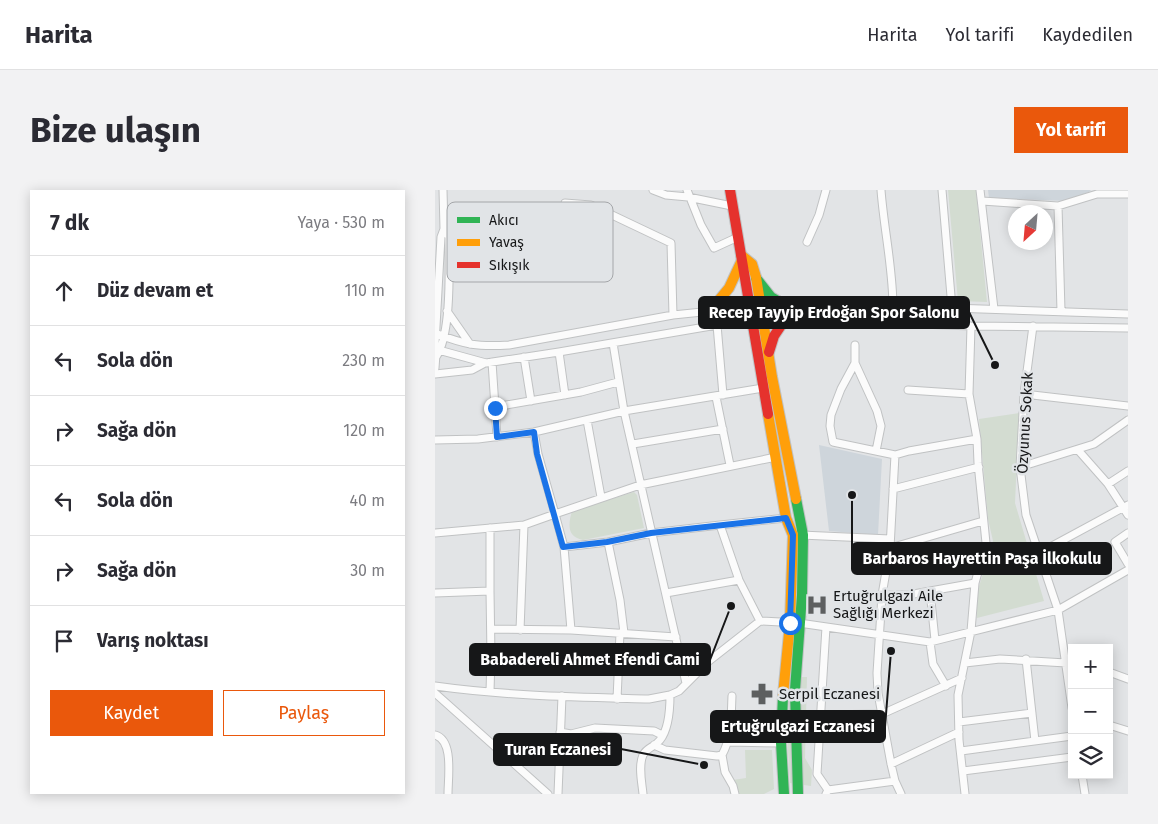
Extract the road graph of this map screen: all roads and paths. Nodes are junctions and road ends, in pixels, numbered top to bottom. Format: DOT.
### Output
graph roads {
  1 [pos="443,190"];
  2 [pos="653,190"];
  3 [pos="729,190"];
  4 [pos="826,190"];
  5 [pos="881,190"];
  6 [pos="942,190"];
  7 [pos="980,190"];
  8 [pos="688,194"];
  9 [pos="1128,194"];
  10 [pos="981,201"];
  11 [pos="732,206"];
  12 [pos="1058,206"];
  13 [pos="613,215"];
  14 [pos="444,229"];
  15 [pos="447,234"];
  16 [pos="738,237"];
  17 [pos="807,242"];
  18 [pos="742,257"];
  19 [pos="756,277"];
  20 [pos="448,282"];
  21 [pos="436,306"];
  22 [pos="756,307"];
  23 [pos="790,308"];
  24 [pos="893,308"];
  25 [pos="952,308"];
  26 [pos="995,309"];
  27 [pos="447,311"];
  28 [pos="710,311"];
  29 [pos="1061,311"];
  30 [pos="1128,314"];
  31 [pos="673,315"];
  32 [pos="758,321"];
  33 [pos="784,321"];
  34 [pos="717,326"];
  35 [pos="971,326"];
  36 [pos="1033,326"];
  37 [pos="1128,328"];
  38 [pos="436,334"];
  39 [pos="444,337"];
  40 [pos="613,343"];
  41 [pos="435,344"];
  42 [pos="470,344"];
  43 [pos="855,345"];
  44 [pos="437,352"];
  45 [pos="559,352"];
  46 [pos="769,355"];
  47 [pos="524,357"];
  48 [pos="489,363"];
  49 [pos="855,363"];
  50 [pos="435,368"];
  51 [pos="435,374"];
  52 [pos="618,382"];
  53 [pos="763,388"];
  54 [pos="908,390"];
  55 [pos="969,394"];
  56 [pos="1024,394"];
  57 [pos="565,395"];
  58 [pos="719,396"];
  59 [pos="531,401"];
  60 [pos="1128,406"];
  61 [pos="495,408"];
  62 [pos="624,411"];
  63 [pos="587,420"];
  64 [pos="1128,420"];
  65 [pos="723,429"];
  66 [pos="534,432"];
  67 [pos="497,437"];
  68 [pos="977,439"];
  69 [pos="435,440"];
  70 [pos="633,444"];
  71 [pos="1079,450"];
  72 [pos="876,451"];
  73 [pos="895,455"];
  74 [pos="776,458"];
  75 [pos="730,465"];
  76 [pos="979,467"];
  77 [pos="1020,467"];
  78 [pos="1128,471"];
  79 [pos="1108,484"];
  80 [pos="641,485"];
  81 [pos="893,489"];
  82 [pos="601,497"];
  83 [pos="1126,507"];
  84 [pos="555,514"];
  85 [pos="1128,515"];
  86 [pos="786,518"];
  87 [pos="983,521"];
  88 [pos="524,525"];
  89 [pos="720,525"];
  90 [pos="490,528"];
  91 [pos="435,533"];
  92 [pos="651,533"];
  93 [pos="1128,533"];
  94 [pos="798,535"];
  95 [pos="890,539"];
  96 [pos="607,542"];
  97 [pos="563,547"];
  98 [pos="890,548"];
  99 [pos="1039,553"];
  100 [pos="1128,564"];
  101 [pos="1128,570"];
  102 [pos="739,580"];
  103 [pos="975,583"];
  104 [pos="490,591"];
  105 [pos="930,591"];
  106 [pos="435,593"];
  107 [pos="666,593"];
  108 [pos="882,595"];
  109 [pos="1058,610"];
  110 [pos="760,621"];
  111 [pos="794,623"];
  112 [pos="826,627"];
  113 [pos="491,630"];
  114 [pos="520,630"];
  115 [pos="571,630"];
  116 [pos="971,631"];
  117 [pos="622,633"];
  118 [pos="879,634"];
  119 [pos="676,637"];
  120 [pos="933,641"];
  121 [pos="491,658"];
  122 [pos="1026,660"];
  123 [pos="1067,661"];
  124 [pos="965,663"];
  125 [pos="618,666"];
  126 [pos="1113,673"];
  127 [pos="962,678"];
  128 [pos="1128,679"];
  129 [pos="686,683"];
  130 [pos="435,686"];
  131 [pos="946,686"];
  132 [pos="1070,689"];
  133 [pos="490,692"];
  134 [pos="435,694"];
  135 [pos="670,695"];
  136 [pos="562,696"];
  137 [pos="732,696"];
  138 [pos="617,698"];
  139 [pos="1032,713"];
  140 [pos="882,714"];
  141 [pos="821,715"];
  142 [pos="959,722"];
  143 [pos="1113,725"];
  144 [pos="1128,731"];
  145 [pos="560,732"];
  146 [pos="959,732"];
  147 [pos="435,735"];
  148 [pos="663,735"];
  149 [pos="1068,737"];
  150 [pos="1035,741"];
  151 [pos="728,742"];
  152 [pos="781,743"];
  153 [pos="654,745"];
  154 [pos="961,751"];
  155 [pos="722,755"];
  156 [pos="1068,758"];
  157 [pos="891,764"];
  158 [pos="963,771"];
  159 [pos="1083,779"];
  160 [pos="895,781"];
  161 [pos="538,791"];
  162 [pos="827,792"];
  163 [pos="448,794"];
  164 [pos="548,794"];
  165 [pos="557,794"];
  166 [pos="643,794"];
  167 [pos="735,794"];
  168 [pos="784,794"];
  169 [pos="798,794"];
  170 [pos="901,794"];
  171 [pos="965,794"];
  172 [pos="1085,794"];
  1 -- 14 [label="street"];
  2 -- 8 [label="street"];
  3 -- 11 [label="street"];
  4 -- 17 [label="street"];
  5 -- 24 [label="street"];
  6 -- 25 [label="street"];
  7 -- 10 [label="street"];
  8 -- 11 [label="street"];
  8 -- 16 [label="street"];
  9 -- 12 [label="street"];
  10 -- 12 [label="street"];
  10 -- 26 [label="street"];
  11 -- 16 [label="street"];
  12 -- 29 [label="street"];
  13 -- 31 [label="street"];
  14 -- 15 [label="street"];
  14 -- 21 [label="street"];
  16 -- 18 [label="street"];
  18 -- 19 [label="street"];
  18 -- 22 [label="street"];
  18 -- 28 [label="street"];
  19 -- 22 [label="street"];
  19 -- 23 [label="street"];
  20 -- 27 [label="street"];
  21 -- 38 [label="street"];
  22 -- 23 [label="street"];
  22 -- 28 [label="street"];
  22 -- 32 [label="street"];
  23 -- 24 [label="street"];
  24 -- 25 [label="street"];
  25 -- 26 [label="street"];
  26 -- 29 [label="street"];
  27 -- 39 [label="street"];
  27 -- 42 [label="street"];
  28 -- 31 [label="street"];
  29 -- 30 [label="street"];
  31 -- 42 [label="street"];
  32 -- 33 [label="street"];
  32 -- 34 [label="street"];
  32 -- 46 [label="street"];
  32 -- 53 [label="street"];
  33 -- 35 [label="street"];
  33 -- 46 [label="street"];
  34 -- 40 [label="street"];
  34 -- 58 [label="street"];
  35 -- 36 [label="street"];
  35 -- 55 [label="street"];
  36 -- 37 [label="street"];
  36 -- 56 [label="street, Özyunus Sokak"];
  38 -- 39 [label="street"];
  38 -- 41 [label="street"];
  39 -- 42 [label="street"];
  39 -- 44 [label="street"];
  40 -- 45 [label="street"];
  40 -- 52 [label="street"];
  43 -- 49 [label="street"];
  44 -- 48 [label="street"];
  44 -- 50 [label="street"];
  45 -- 47 [label="street"];
  45 -- 57 [label="street"];
  46 -- 94 [label="street"];
  47 -- 48 [label="street"];
  47 -- 59 [label="street"];
  48 -- 51 [label="street"];
  48 -- 61 [label="street"];
  49 -- 72 [label="street"];
  49 -- 72 [label="street"];
  52 -- 57 [label="street"];
  52 -- 62 [label="street"];
  53 -- 58 [label="street"];
  53 -- 74 [label="street"];
  54 -- 55 [label="street"];
  55 -- 68 [label="street"];
  56 -- 60 [label="street"];
  56 -- 77 [label="street, Özyunus Sokak"];
  57 -- 59 [label="street"];
  58 -- 62 [label="street"];
  58 -- 65 [label="street"];
  59 -- 61 [label="street"];
  61 -- 67 [label="street"];
  62 -- 63 [label="street"];
  62 -- 70 [label="street"];
  63 -- 66 [label="street"];
  63 -- 82 [label="street"];
  64 -- 71 [label="street"];
  65 -- 70 [label="street"];
  65 -- 75 [label="street"];
  66 -- 67 [label="street"];
  66 -- 84 [label="street"];
  67 -- 69 [label="street"];
  68 -- 73 [label="street"];
  68 -- 76 [label="street"];
  70 -- 80 [label="street"];
  71 -- 77 [label="street"];
  71 -- 79 [label="street"];
  72 -- 73 [label="street"];
  73 -- 81 [label="street"];
  74 -- 75 [label="street"];
  74 -- 86 [label="street"];
  75 -- 80 [label="street"];
  76 -- 81 [label="street"];
  76 -- 87 [label="street"];
  77 -- 99 [label="street, Özyunus Sokak"];
  78 -- 79 [label="street"];
  79 -- 83 [label="street"];
  80 -- 82 [label="street"];
  80 -- 92 [label="street"];
  81 -- 95 [label="street"];
  82 -- 84 [label="street"];
  83 -- 85 [label="street"];
  83 -- 99 [label="street"];
  84 -- 88 [label="street"];
  84 -- 97 [label="street"];
  86 -- 89 [label="street"];
  86 -- 94 [label="street"];
  87 -- 98 [label="street"];
  87 -- 103 [label="street"];
  88 -- 90 [label="street"];
  88 -- 114 [label="street"];
  89 -- 92 [label="street"];
  89 -- 102 [label="street"];
  90 -- 91 [label="street"];
  90 -- 104 [label="street"];
  92 -- 96 [label="street"];
  92 -- 107 [label="street"];
  93 -- 100 [label="street"];
  94 -- 95 [label="street"];
  94 -- 111 [label="street"];
  95 -- 98 [label="street"];
  96 -- 97 [label="street"];
  96 -- 117 [label="street"];
  97 -- 115 [label="street"];
  98 -- 108 [label="street"];
  99 -- 109 [label="street, Özyunus Sokak"];
  101 -- 109 [label="street"];
  102 -- 107 [label="street"];
  102 -- 110 [label="street"];
  103 -- 105 [label="street"];
  103 -- 116 [label="street"];
  104 -- 106 [label="street"];
  104 -- 113 [label="street"];
  105 -- 108 [label="street"];
  105 -- 120 [label="street"];
  107 -- 119 [label="street"];
  108 -- 118 [label="street"];
  109 -- 116 [label="street"];
  109 -- 123 [label="street, Özyunus Sokak"];
  110 -- 111 [label="street"];
  110 -- 129 [label="street"];
  111 -- 112 [label="street"];
  111 -- 152 [label="street"];
  111 -- 169 [label="street"];
  112 -- 118 [label="street"];
  112 -- 141 [label="street"];
  113 -- 114 [label="street"];
  113 -- 121 [label="street"];
  114 -- 115 [label="street"];
  115 -- 117 [label="street"];
  116 -- 120 [label="street"];
  116 -- 124 [label="street"];
  117 -- 119 [label="street"];
  117 -- 125 [label="street"];
  118 -- 120 [label="street"];
  118 -- 140 [label="street"];
  119 -- 129 [label="street"];
  120 -- 131 [label="street"];
  121 -- 125 [label="street"];
  121 -- 133 [label="street"];
  122 -- 123 [label="street"];
  122 -- 124 [label="street"];
  122 -- 139 [label="street"];
  123 -- 132 [label="street, Özyunus Sokak"];
  124 -- 127 [label="street"];
  125 -- 138 [label="street"];
  126 -- 128 [label="street"];
  127 -- 131 [label="street"];
  127 -- 142 [label="street"];
  129 -- 135 [label="street"];
  130 -- 133 [label="street"];
  131 -- 140 [label="street"];
  133 -- 136 [label="street"];
  134 -- 161 [label="street"];
  135 -- 138 [label="street"];
  135 -- 148 [label="street"];
  136 -- 138 [label="street"];
  136 -- 145 [label="street"];
  137 -- 151 [label="street"];
  139 -- 142 [label="street"];
  139 -- 150 [label="street"];
  140 -- 141 [label="street"];
  140 -- 157 [label="street"];
  141 -- 162 [label="street"];
  142 -- 146 [label="street"];
  143 -- 144 [label="street"];
  145 -- 148 [label="street"];
  145 -- 165 [label="street"];
  146 -- 154 [label="street"];
  146 -- 157 [label="street"];
  147 -- 163 [label="street"];
  148 -- 153 [label="street"];
  149 -- 150 [label="street"];
  150 -- 154 [label="street"];
  151 -- 152 [label="street"];
  151 -- 155 [label="street"];
  152 -- 168 [label="street"];
  153 -- 155 [label="street"];
  153 -- 166 [label="street"];
  154 -- 158 [label="street"];
  155 -- 167 [label="street"];
  156 -- 158 [label="street"];
  157 -- 160 [label="street"];
  158 -- 171 [label="street"];
  159 -- 172 [label="street"];
  160 -- 162 [label="street"];
  160 -- 170 [label="street"];
  161 -- 164 [label="street"];
}
